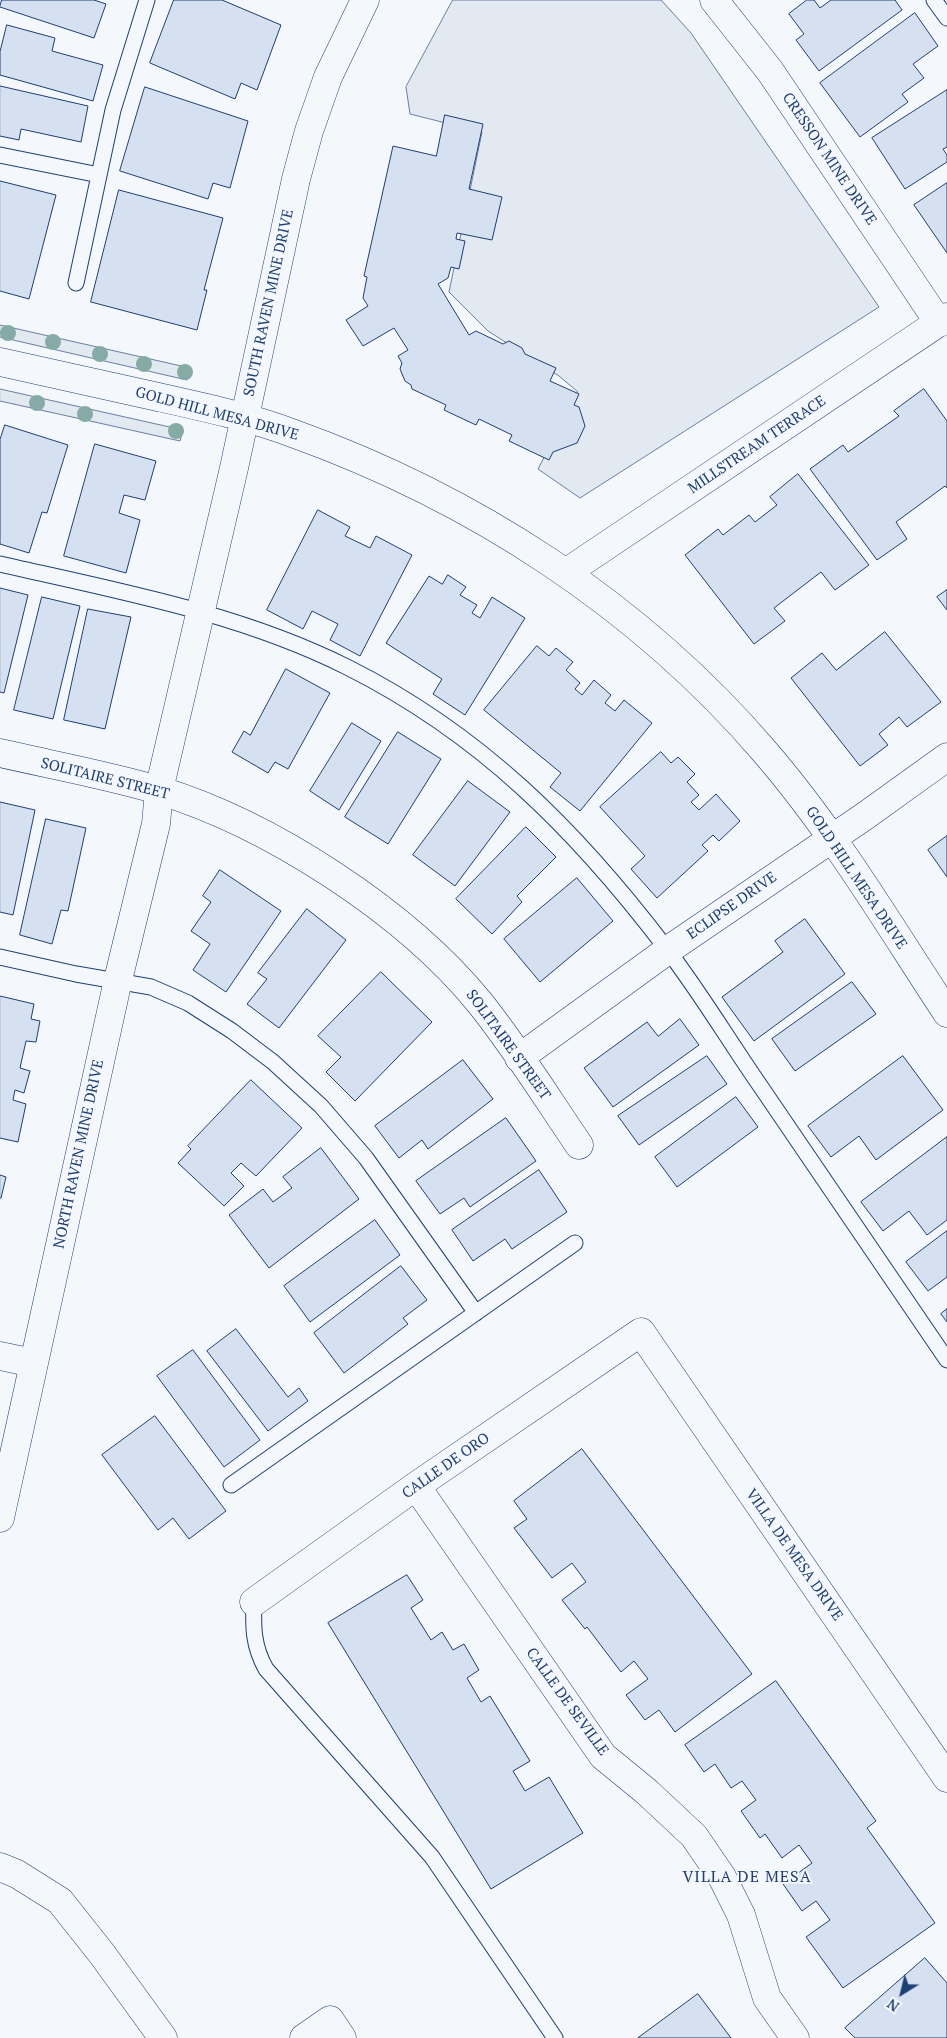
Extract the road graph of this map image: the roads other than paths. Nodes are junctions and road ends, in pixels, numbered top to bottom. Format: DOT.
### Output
graph roads {
  1 [pos="147,0"];
  2 [pos="365,0"];
  3 [pos="714,0"];
  4 [pos="934,0"];
  5 [pos="947,18"];
  6 [pos="0,155"];
  7 [pos="99,175"];
  8 [pos="76,283"];
  9 [pos="943,320"];
  10 [pos="0,362"];
  11 [pos="244,419"];
  12 [pos="0,564"];
  13 [pos="567,572"];
  14 [pos="201,612"];
  15 [pos="0,753"];
  16 [pos="947,757"];
  17 [pos="159,790"];
  18 [pos="832,838"];
  19 [pos="668,950"];
  20 [pos="0,957"];
  21 [pos="118,980"];
  22 [pos="947,1013"];
  23 [pos="519,1058"];
  24 [pos="579,1145"];
  25 [pos="575,1243"];
  26 [pos="476,1313"];
  27 [pos="641,1332"];
  28 [pos="0,1356"];
  29 [pos="947,1360"];
  30 [pos="33,1363"];
  31 [pos="231,1485"];
  32 [pos="416,1486"];
  33 [pos="0,1518"];
  34 [pos="254,1602"];
  35 [pos="947,1778"];
  36 [pos="0,1866"];
  37 [pos="163,2038"];
  38 [pos="304,2038"];
  39 [pos="342,2038"];
  40 [pos="556,2038"];
  41 [pos="795,2038"];
  1 -- 7 [label="lane"];
  2 -- 11 [label="street, SOUTH RAVEN MINE DRIVE"];
  3 -- 9 [label="street, CRESSON MINE DRIVE"];
  4 -- 5 [label="lane"];
  6 -- 7 [label="lane"];
  7 -- 8 [label="lane"];
  9 -- 13 [label="street, MILLSTREAM TERRACE"];
  10 -- 11 [label="street, GOLD HILL MESA DRIVE"];
  11 -- 13 [label="street, GOLD HILL MESA DRIVE"];
  11 -- 14 [label="street, SOUTH RAVEN MINE DRIVE"];
  12 -- 14 [label="lane"];
  13 -- 18 [label="street, GOLD HILL MESA DRIVE"];
  14 -- 17 [label="street, SOUTH RAVEN MINE DRIVE"];
  14 -- 19 [label="lane"];
  15 -- 17 [label="street, SOLITAIRE STREET"];
  16 -- 18 [label="street, ECLIPSE DRIVE"];
  17 -- 21 [label="street, NORTH RAVEN MINE DRIVE"];
  17 -- 23 [label="street, SOLITAIRE STREET"];
  18 -- 19 [label="street, ECLIPSE DRIVE"];
  18 -- 22 [label="street, GOLD HILL MESA DRIVE"];
  19 -- 23 [label="street, ECLIPSE DRIVE"];
  19 -- 29 [label="lane"];
  20 -- 21 [label="lane"];
  21 -- 26 [label="lane"];
  21 -- 30 [label="street, NORTH RAVEN MINE DRIVE"];
  23 -- 24 [label="street, SOLITAIRE STREET"];
  25 -- 26 [label="lane"];
  26 -- 31 [label="lane"];
  27 -- 32 [label="street, CALLE DE ORO"];
  27 -- 35 [label="street, VILLA DE MESA DRIVE"];
  28 -- 30 [label="street"];
  30 -- 33 [label="street, NORTH RAVEN MINE DRIVE"];
  32 -- 34 [label="street, CALLE DE ORO"];
  32 -- 41 [label="street, CALLE DE SEVILLE"];
  34 -- 40 [label="lane"];
  36 -- 37 [label="street"];
  38 -- 39 [label="street"];
}
